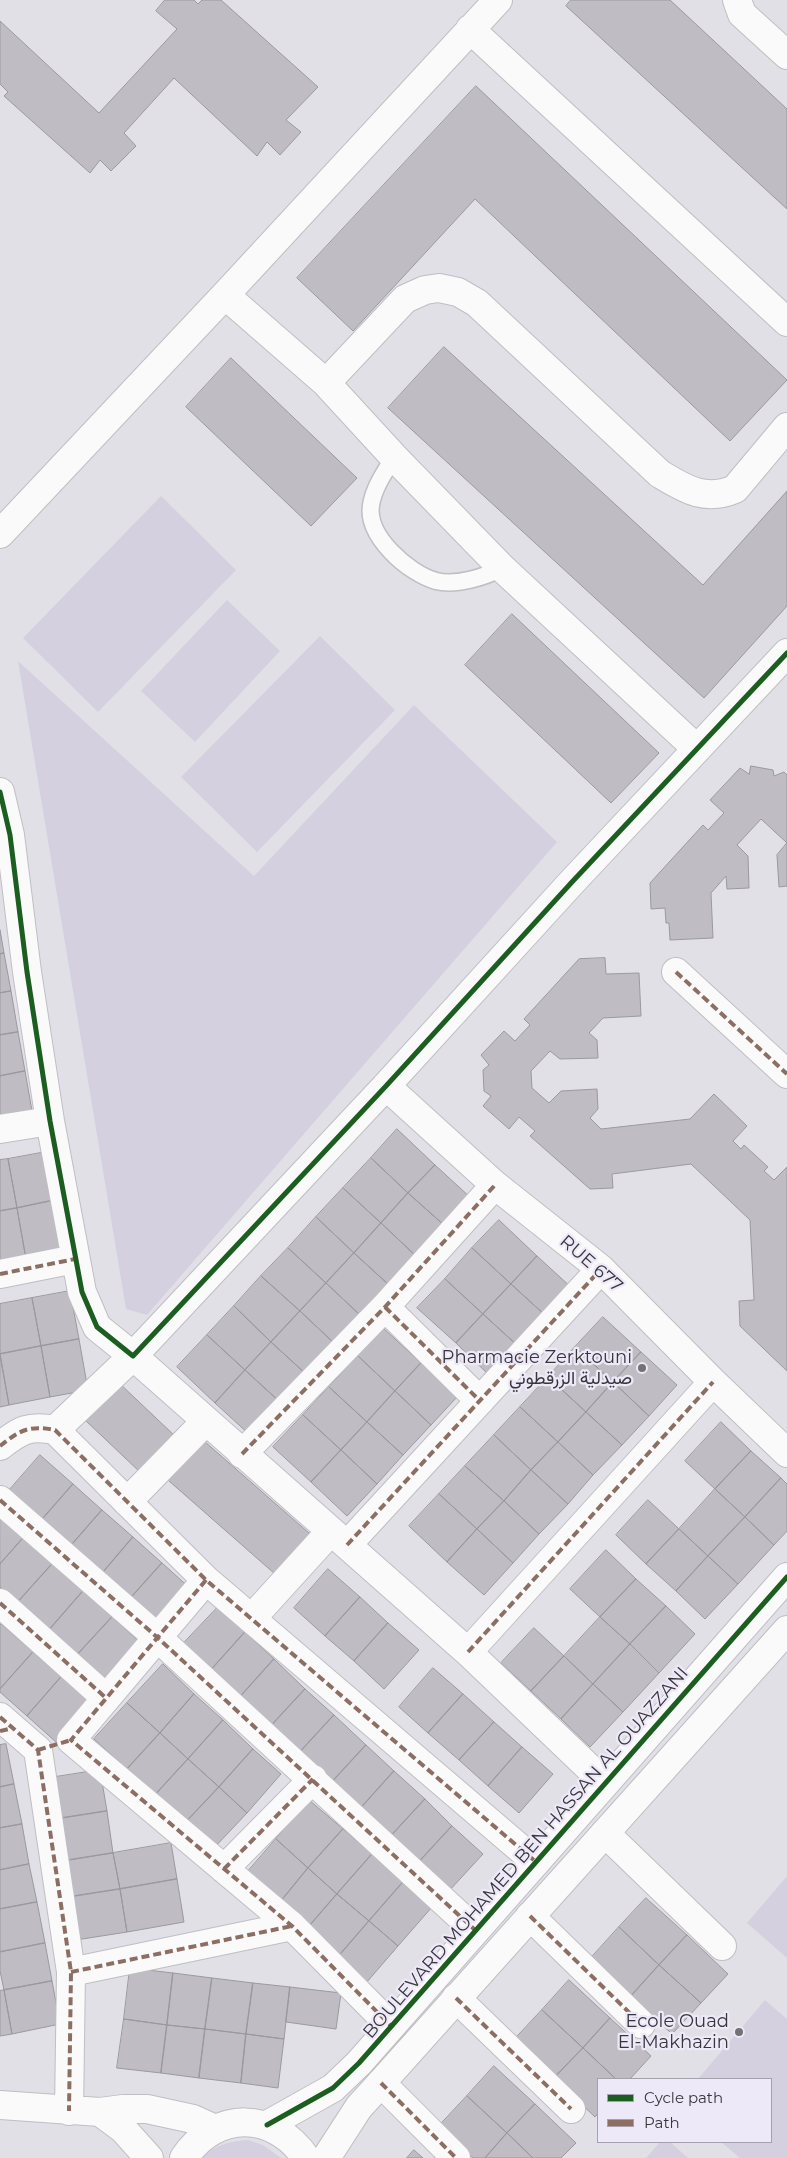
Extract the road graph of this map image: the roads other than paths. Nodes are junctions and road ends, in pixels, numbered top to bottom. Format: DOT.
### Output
graph roads {
  1 [pos="498,0"];
  2 [pos="737,0"];
  3 [pos="470,29"];
  4 [pos="787,55"];
  5 [pos="226,295"];
  6 [pos="787,322"];
  7 [pos="326,383"];
  8 [pos="787,427"];
  9 [pos="394,457"];
  10 [pos="0,534"];
  11 [pos="502,568"];
  12 [pos="787,653"];
  13 [pos="697,750"];
  14 [pos="0,792"];
  15 [pos="5,836"];
  16 [pos="676,972"];
  17 [pos="787,1074"];
  18 [pos="386,1086"];
  19 [pos="50,1121"];
  20 [pos="0,1130"];
  21 [pos="495,1185"];
  22 [pos="75,1259"];
  23 [pos="601,1269"];
  24 [pos="0,1274"];
  25 [pos="385,1307"];
  26 [pos="133,1356"];
  27 [pos="713,1382"];
  28 [pos="480,1401"];
  29 [pos="206,1421"];
  30 [pos="55,1430"];
  31 [pos="0,1446"];
  32 [pos="787,1453"];
  33 [pos="242,1454"];
  34 [pos="0,1500"];
  35 [pos="127,1502"];
  36 [pos="339,1538"];
  37 [pos="787,1577"];
  38 [pos="206,1580"];
  39 [pos="0,1603"];
  40 [pos="252,1619"];
  41 [pos="787,1630"];
  42 [pos="158,1638"];
  43 [pos="468,1652"];
  44 [pos="106,1698"];
  45 [pos="4,1725"];
  46 [pos="72,1740"];
  47 [pos="38,1750"];
  48 [pos="313,1779"];
  49 [pos="605,1783"];
  50 [pos="604,1833"];
  51 [pos="536,1862"];
  52 [pos="224,1869"];
  53 [pos="530,1916"];
  54 [pos="292,1926"];
  55 [pos="475,1930"];
  56 [pos="722,1946"];
  57 [pos="71,1972"];
  58 [pos="456,1998"];
  59 [pos="641,2024"];
  60 [pos="391,2026"];
  61 [pos="380,2082"];
  62 [pos="0,2105"];
  63 [pos="571,2109"];
  64 [pos="69,2111"];
  65 [pos="100,2112"];
  66 [pos="267,2126"];
  67 [pos="215,2129"];
  68 [pos="149,2158"];
  69 [pos="184,2158"];
  70 [pos="306,2158"];
  71 [pos="326,2158"];
  72 [pos="456,2158"];
  1 -- 3 [label="street"];
  2 -- 4 [label="street"];
  3 -- 5 [label="street"];
  3 -- 6 [label="street"];
  5 -- 7 [label="street"];
  5 -- 10 [label="street"];
  7 -- 8 [label="street"];
  7 -- 9 [label="street"];
  9 -- 11 [label="street"];
  9 -- 11 [label="lane"];
  11 -- 13 [label="street"];
  12 -- 13 [label="street"];
  13 -- 18 [label="street"];
  14 -- 15 [label="street"];
  15 -- 19 [label="street"];
  16 -- 17 [label="street"];
  18 -- 21 [label="street, RUE 677"];
  18 -- 26 [label="street"];
  19 -- 20 [label="street"];
  19 -- 22 [label="street"];
  21 -- 23 [label="street, RUE 677"];
  21 -- 25 [label="street"];
  22 -- 24 [label="street"];
  22 -- 26 [label="street"];
  23 -- 27 [label="street, RUE 677"];
  23 -- 28 [label="street"];
  25 -- 28 [label="street"];
  25 -- 33 [label="street"];
  26 -- 29 [label="street"];
  26 -- 30 [label="street"];
  27 -- 32 [label="street, RUE 677"];
  27 -- 43 [label="street"];
  28 -- 36 [label="street"];
  29 -- 33 [label="street"];
  29 -- 35 [label="street"];
  30 -- 31 [label="street"];
  30 -- 35 [label="street"];
  33 -- 36 [label="street"];
  34 -- 42 [label="street"];
  35 -- 38 [label="street"];
  36 -- 40 [label="street"];
  36 -- 43 [label="street"];
  37 -- 49 [label="street, BOULEVARD MOHAMED BEN HASSAN AL OUAZZANI"];
  38 -- 40 [label="street"];
  38 -- 42 [label="street"];
  39 -- 44 [label="street"];
  40 -- 51 [label="street"];
  41 -- 50 [label="street"];
  42 -- 44 [label="street"];
  42 -- 48 [label="street"];
  43 -- 49 [label="street"];
  44 -- 46 [label="street"];
  45 -- 47 [label="street"];
  46 -- 47 [label="street"];
  46 -- 52 [label="street"];
  47 -- 57 [label="street"];
  48 -- 52 [label="street"];
  48 -- 55 [label="street"];
  49 -- 51 [label="street, BOULEVARD MOHAMED BEN HASSAN AL OUAZZANI"];
  50 -- 53 [label="street"];
  50 -- 56 [label="street"];
  51 -- 55 [label="street, BOULEVARD MOHAMED BEN HASSAN AL OUAZZANI"];
  52 -- 54 [label="street"];
  53 -- 58 [label="street"];
  53 -- 59 [label="street"];
  54 -- 57 [label="street"];
  54 -- 60 [label="street"];
  55 -- 60 [label="street, BOULEVARD MOHAMED BEN HASSAN AL OUAZZANI"];
  57 -- 64 [label="street"];
  58 -- 61 [label="street"];
  58 -- 63 [label="street"];
  60 -- 66 [label="street, BOULEVARD MOHAMED BEN HASSAN AL OUAZZANI"];
  61 -- 71 [label="street"];
  61 -- 72 [label="street"];
  62 -- 64 [label="street"];
  64 -- 65 [label="street"];
  65 -- 67 [label="street"];
  65 -- 68 [label="street"];
  66 -- 67 [label="street"];
  66 -- 70 [label="street"];
  67 -- 69 [label="street"];
}
